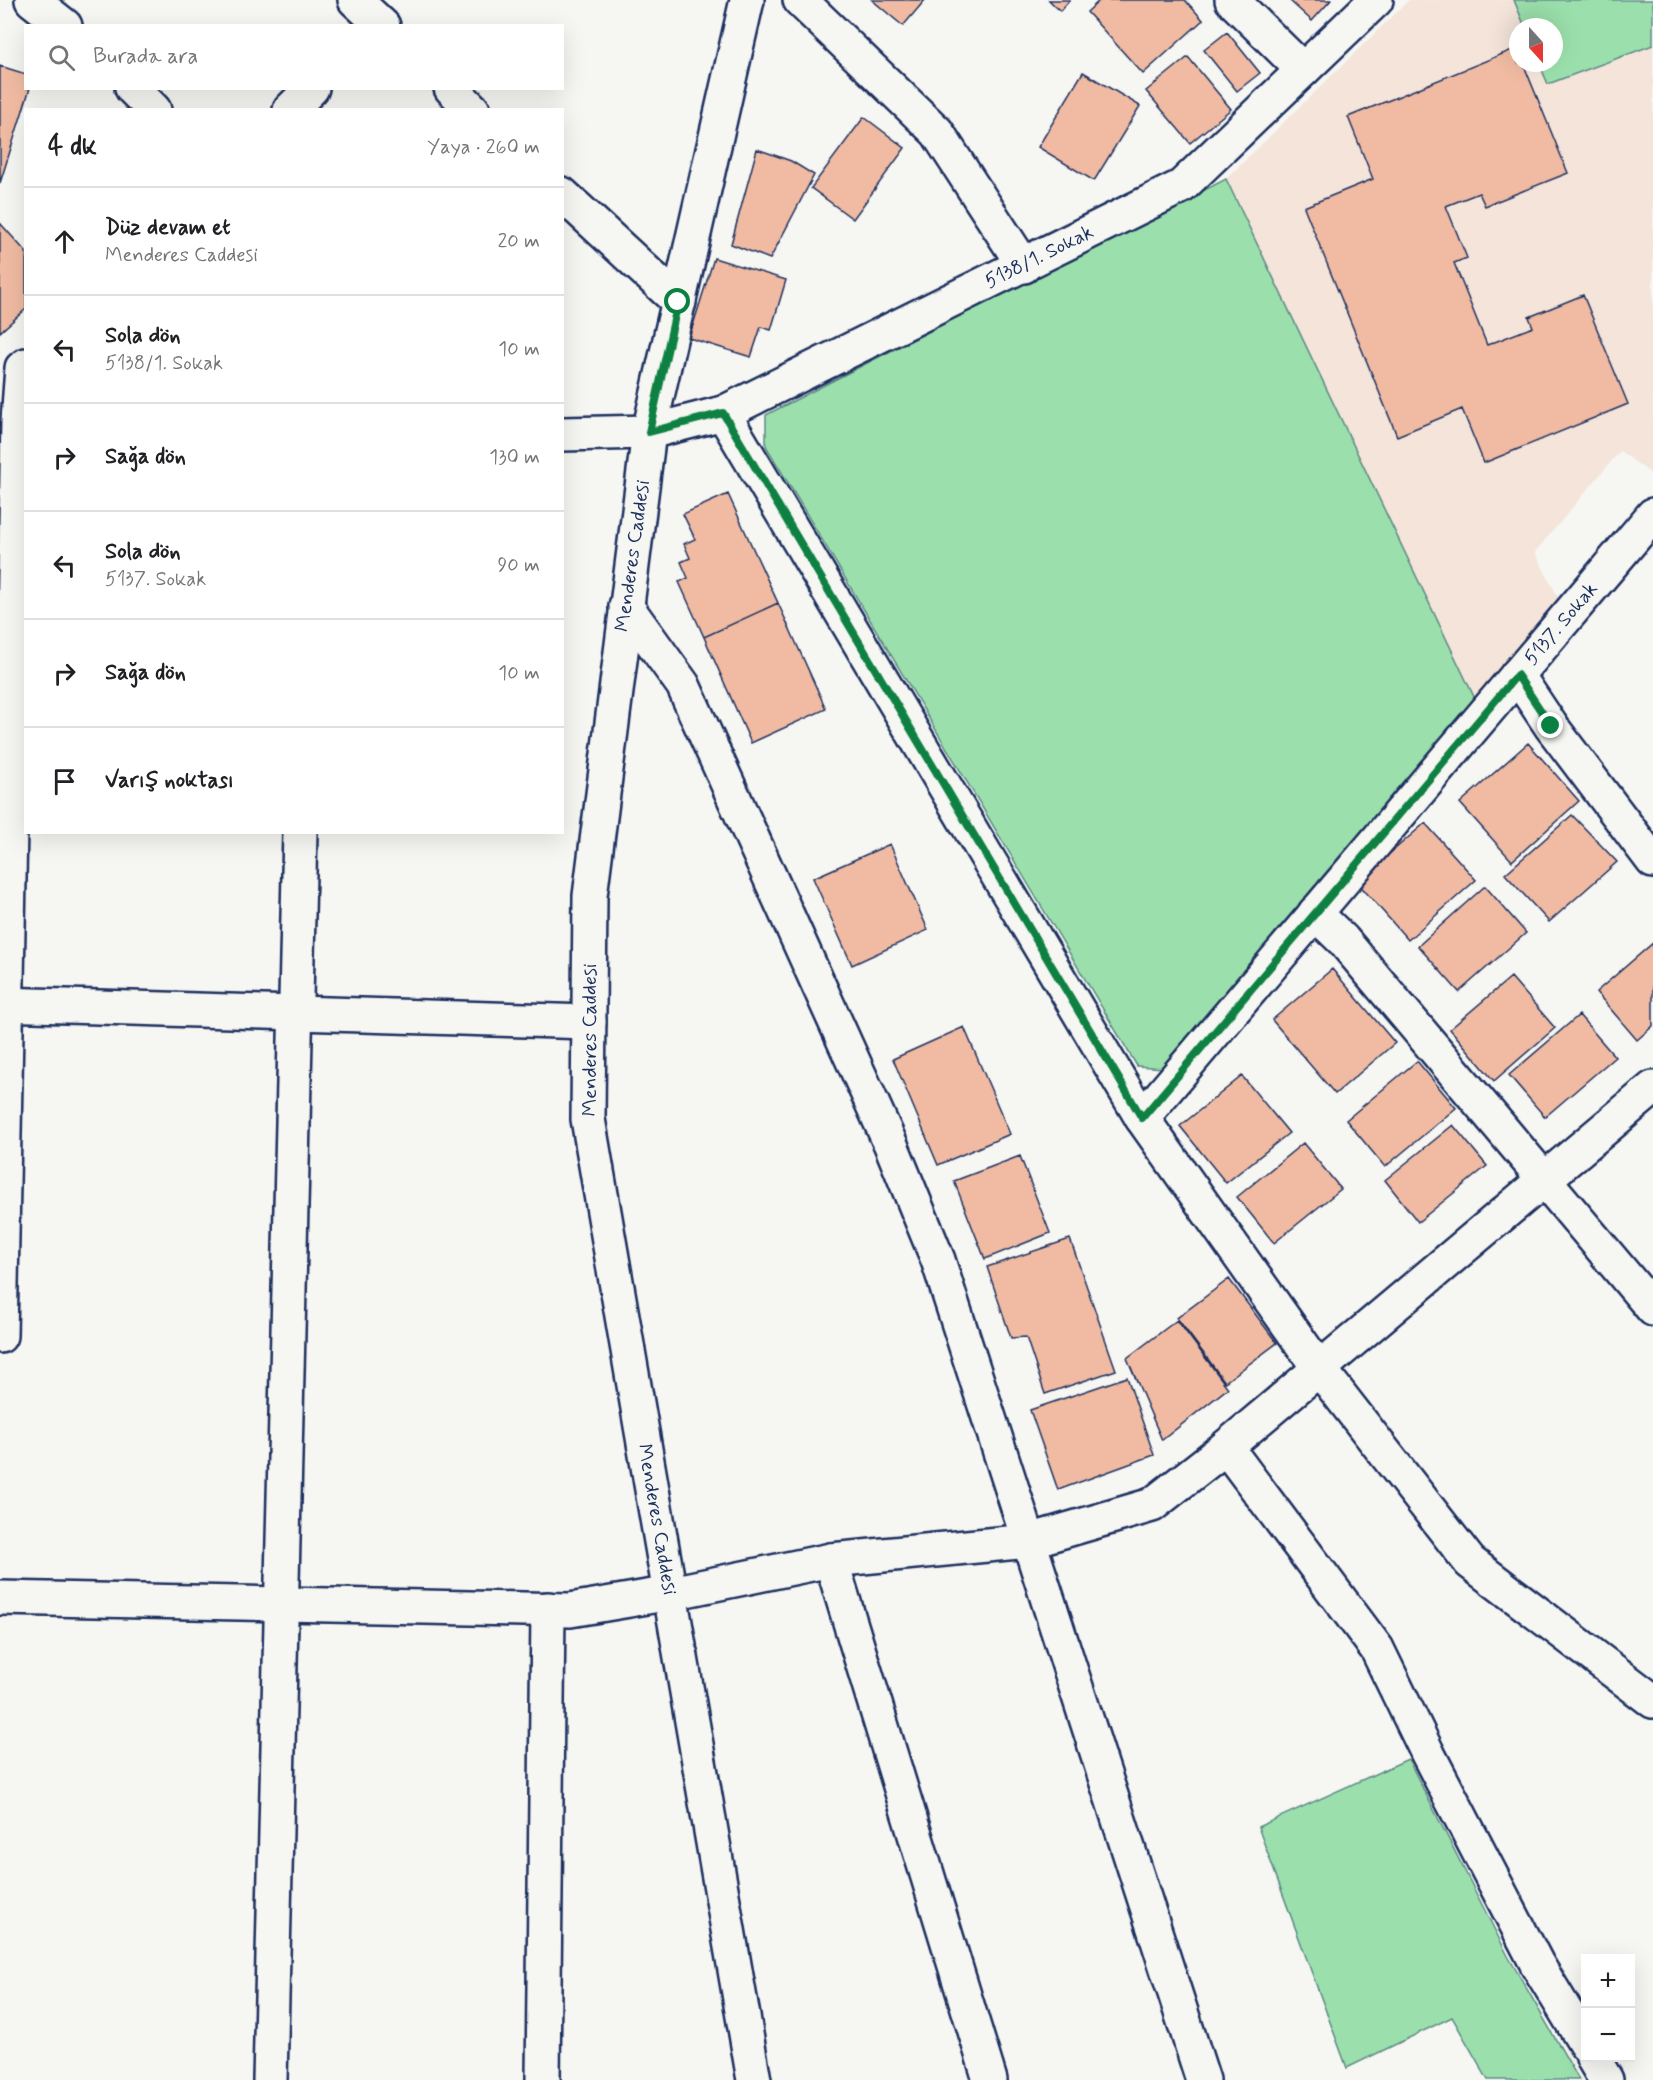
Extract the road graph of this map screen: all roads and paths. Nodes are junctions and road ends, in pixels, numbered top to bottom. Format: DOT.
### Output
graph roads {
  1 [pos="32,0"];
  2 [pos="356,0"];
  3 [pos="747,0"];
  4 [pos="800,0"];
  5 [pos="1232,0"];
  6 [pos="1376,0"];
  7 [pos="62,24"];
  8 [pos="379,24"];
  9 [pos="1303,70"];
  10 [pos="134,90"];
  11 [pos="310,90"];
  12 [pos="453,90"];
  13 [pos="152,108"];
  14 [pos="292,108"];
  15 [pos="471,108"];
  16 [pos="564,196"];
  17 [pos="1024,266"];
  18 [pos="678,302"];
  19 [pos="24,366"];
  20 [pos="723,413"];
  21 [pos="14,420"];
  22 [pos="649,432"];
  23 [pos="564,434"];
  24 [pos="1653,515"];
  25 [pos="626,606"];
  26 [pos="1517,675"];
  27 [pos="300,834"];
  28 [pos="1653,861"];
  29 [pos="1315,913"];
  30 [pos="3,1004"];
  31 [pos="296,1013"];
  32 [pos="589,1022"];
  33 [pos="1653,1088"];
  34 [pos="1142,1118"];
  35 [pos="1544,1179"];
  36 [pos="1653,1309"];
  37 [pos="0,1336"];
  38 [pos="1318,1367"];
  39 [pos="1226,1447"];
  40 [pos="1029,1541"];
  41 [pos="831,1560"];
  42 [pos="671,1593"];
  43 [pos="0,1598"];
  44 [pos="281,1603"];
  45 [pos="548,1609"];
  46 [pos="1653,1701"];
  47 [pos="1581,2037"];
  48 [pos="1595,2062"];
  49 [pos="270,2080"];
  50 [pos="543,2080"];
  51 [pos="754,2080"];
  52 [pos="990,2080"];
  53 [pos="1203,2080"];
  54 [pos="1606,2080"];
  1 -- 7 [label="street"];
  2 -- 8 [label="street"];
  3 -- 18 [label="street, Menderes Caddesi"];
  4 -- 17 [label="street"];
  5 -- 9 [label="street"];
  6 -- 9 [label="street, 5138/1. Sokak"];
  9 -- 17 [label="street, 5138/1. Sokak"];
  10 -- 13 [label="street"];
  11 -- 14 [label="street"];
  12 -- 15 [label="street"];
  16 -- 18 [label="street"];
  17 -- 20 [label="street, 5138/1. Sokak"];
  18 -- 22 [label="street, Menderes Caddesi"];
  19 -- 21 [label="street"];
  20 -- 22 [label="street, 5138/1. Sokak"];
  20 -- 34 [label="street"];
  21 -- 30 [label="street"];
  22 -- 23 [label="street, 5138/1. Sokak"];
  22 -- 25 [label="street, Menderes Caddesi"];
  24 -- 26 [label="street, 5137. Sokak"];
  25 -- 32 [label="street, Menderes Caddesi"];
  25 -- 40 [label="street"];
  26 -- 28 [label="street"];
  26 -- 29 [label="street, 5137. Sokak"];
  27 -- 31 [label="street"];
  29 -- 34 [label="street, 5137. Sokak"];
  29 -- 35 [label="street"];
  30 -- 31 [label="street"];
  30 -- 37 [label="street"];
  31 -- 32 [label="street"];
  31 -- 44 [label="street"];
  32 -- 42 [label="street, Menderes Caddesi"];
  33 -- 35 [label="street"];
  34 -- 38 [label="street"];
  35 -- 36 [label="street"];
  35 -- 38 [label="street"];
  38 -- 39 [label="street"];
  38 -- 46 [label="street"];
  39 -- 40 [label="street"];
  39 -- 47 [label="street"];
  40 -- 41 [label="street"];
  40 -- 53 [label="street"];
  41 -- 42 [label="street"];
  41 -- 52 [label="street"];
  42 -- 45 [label="street"];
  42 -- 51 [label="street, Menderes Caddesi"];
  43 -- 44 [label="street"];
  44 -- 45 [label="street"];
  44 -- 49 [label="street"];
  45 -- 50 [label="street"];
  48 -- 54 [label="street"];
}
